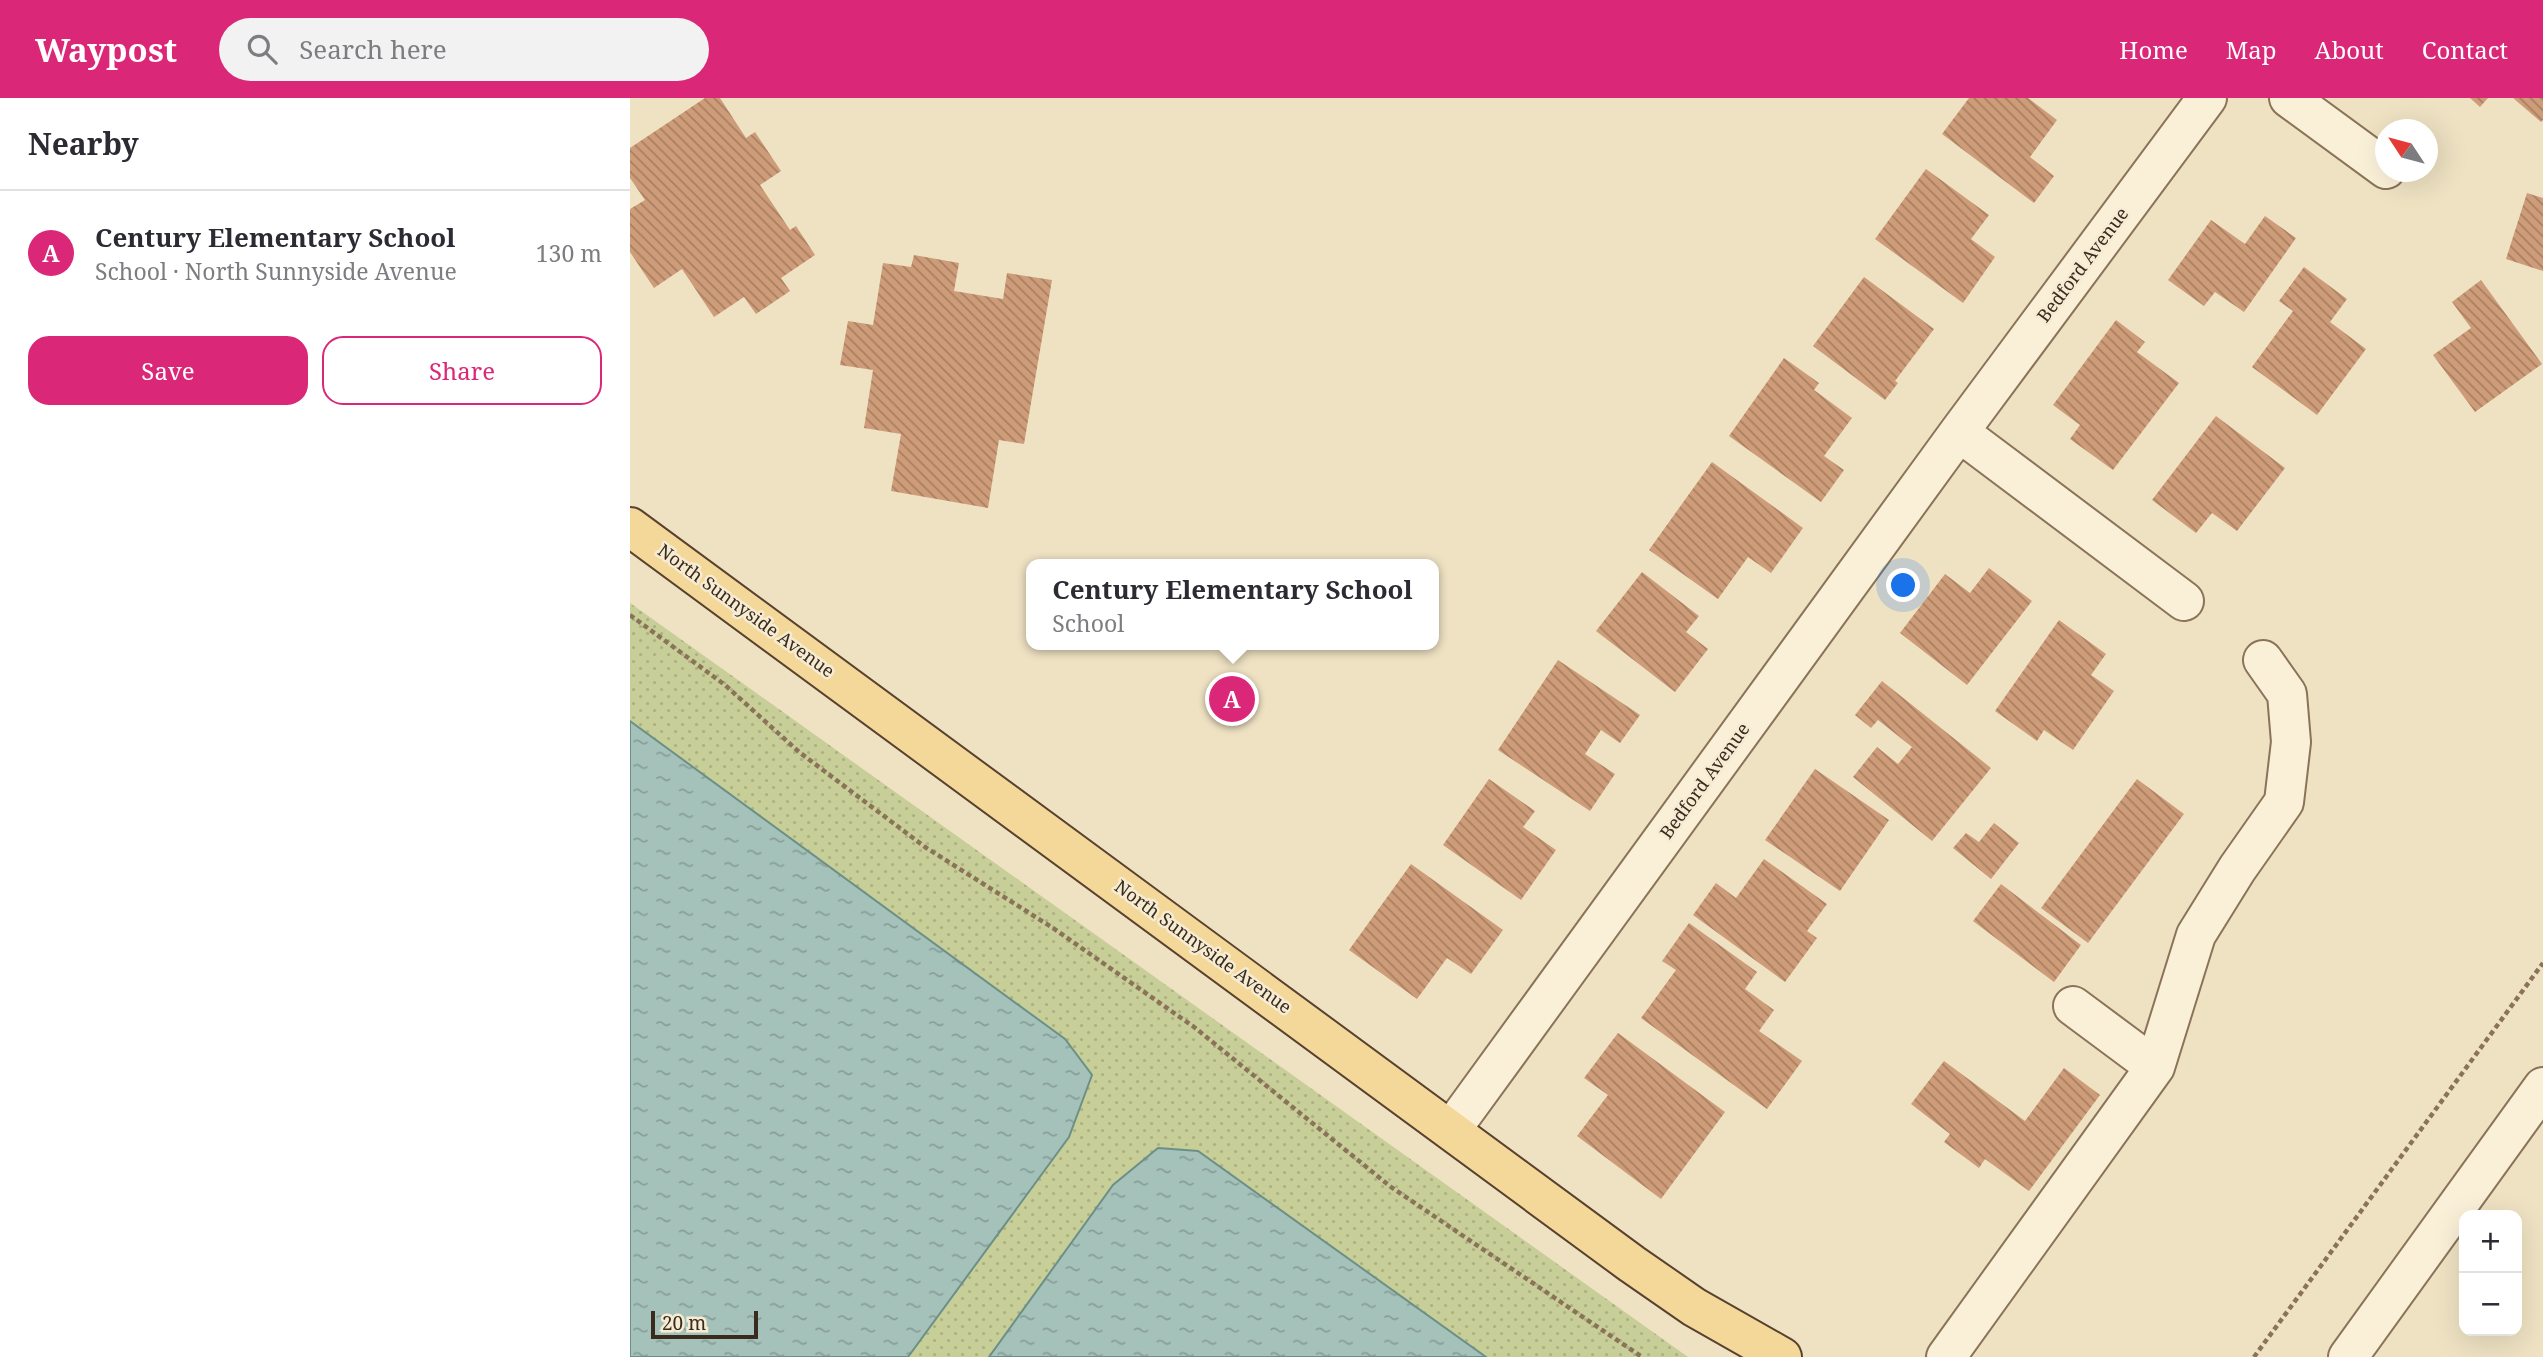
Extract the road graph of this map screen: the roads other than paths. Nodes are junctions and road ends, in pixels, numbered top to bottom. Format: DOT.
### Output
graph roads {
  1 [pos="2207,98"];
  2 [pos="2289,98"];
  3 [pos="2375,162"];
  4 [pos="1959,432"];
  5 [pos="630,527"];
  6 [pos="2184,601"];
  7 [pos="2263,660"];
  8 [pos="2073,1006"];
  9 [pos="2154,1067"];
  10 [pos="2543,1087"];
  11 [pos="1451,1130"];
  12 [pos="1782,1357"];
  13 [pos="1947,1357"];
  14 [pos="2348,1357"];
  1 -- 4 [label="street, Bedford Avenue"];
  2 -- 3 [label="street"];
  4 -- 6 [label="street"];
  4 -- 11 [label="street, Bedford Avenue"];
  5 -- 11 [label="main road, North Sunnyside Avenue"];
  7 -- 9 [label="street"];
  8 -- 9 [label="street"];
  9 -- 13 [label="street"];
  10 -- 14 [label="street"];
  11 -- 12 [label="main road, North Sunnyside Avenue"];
}
